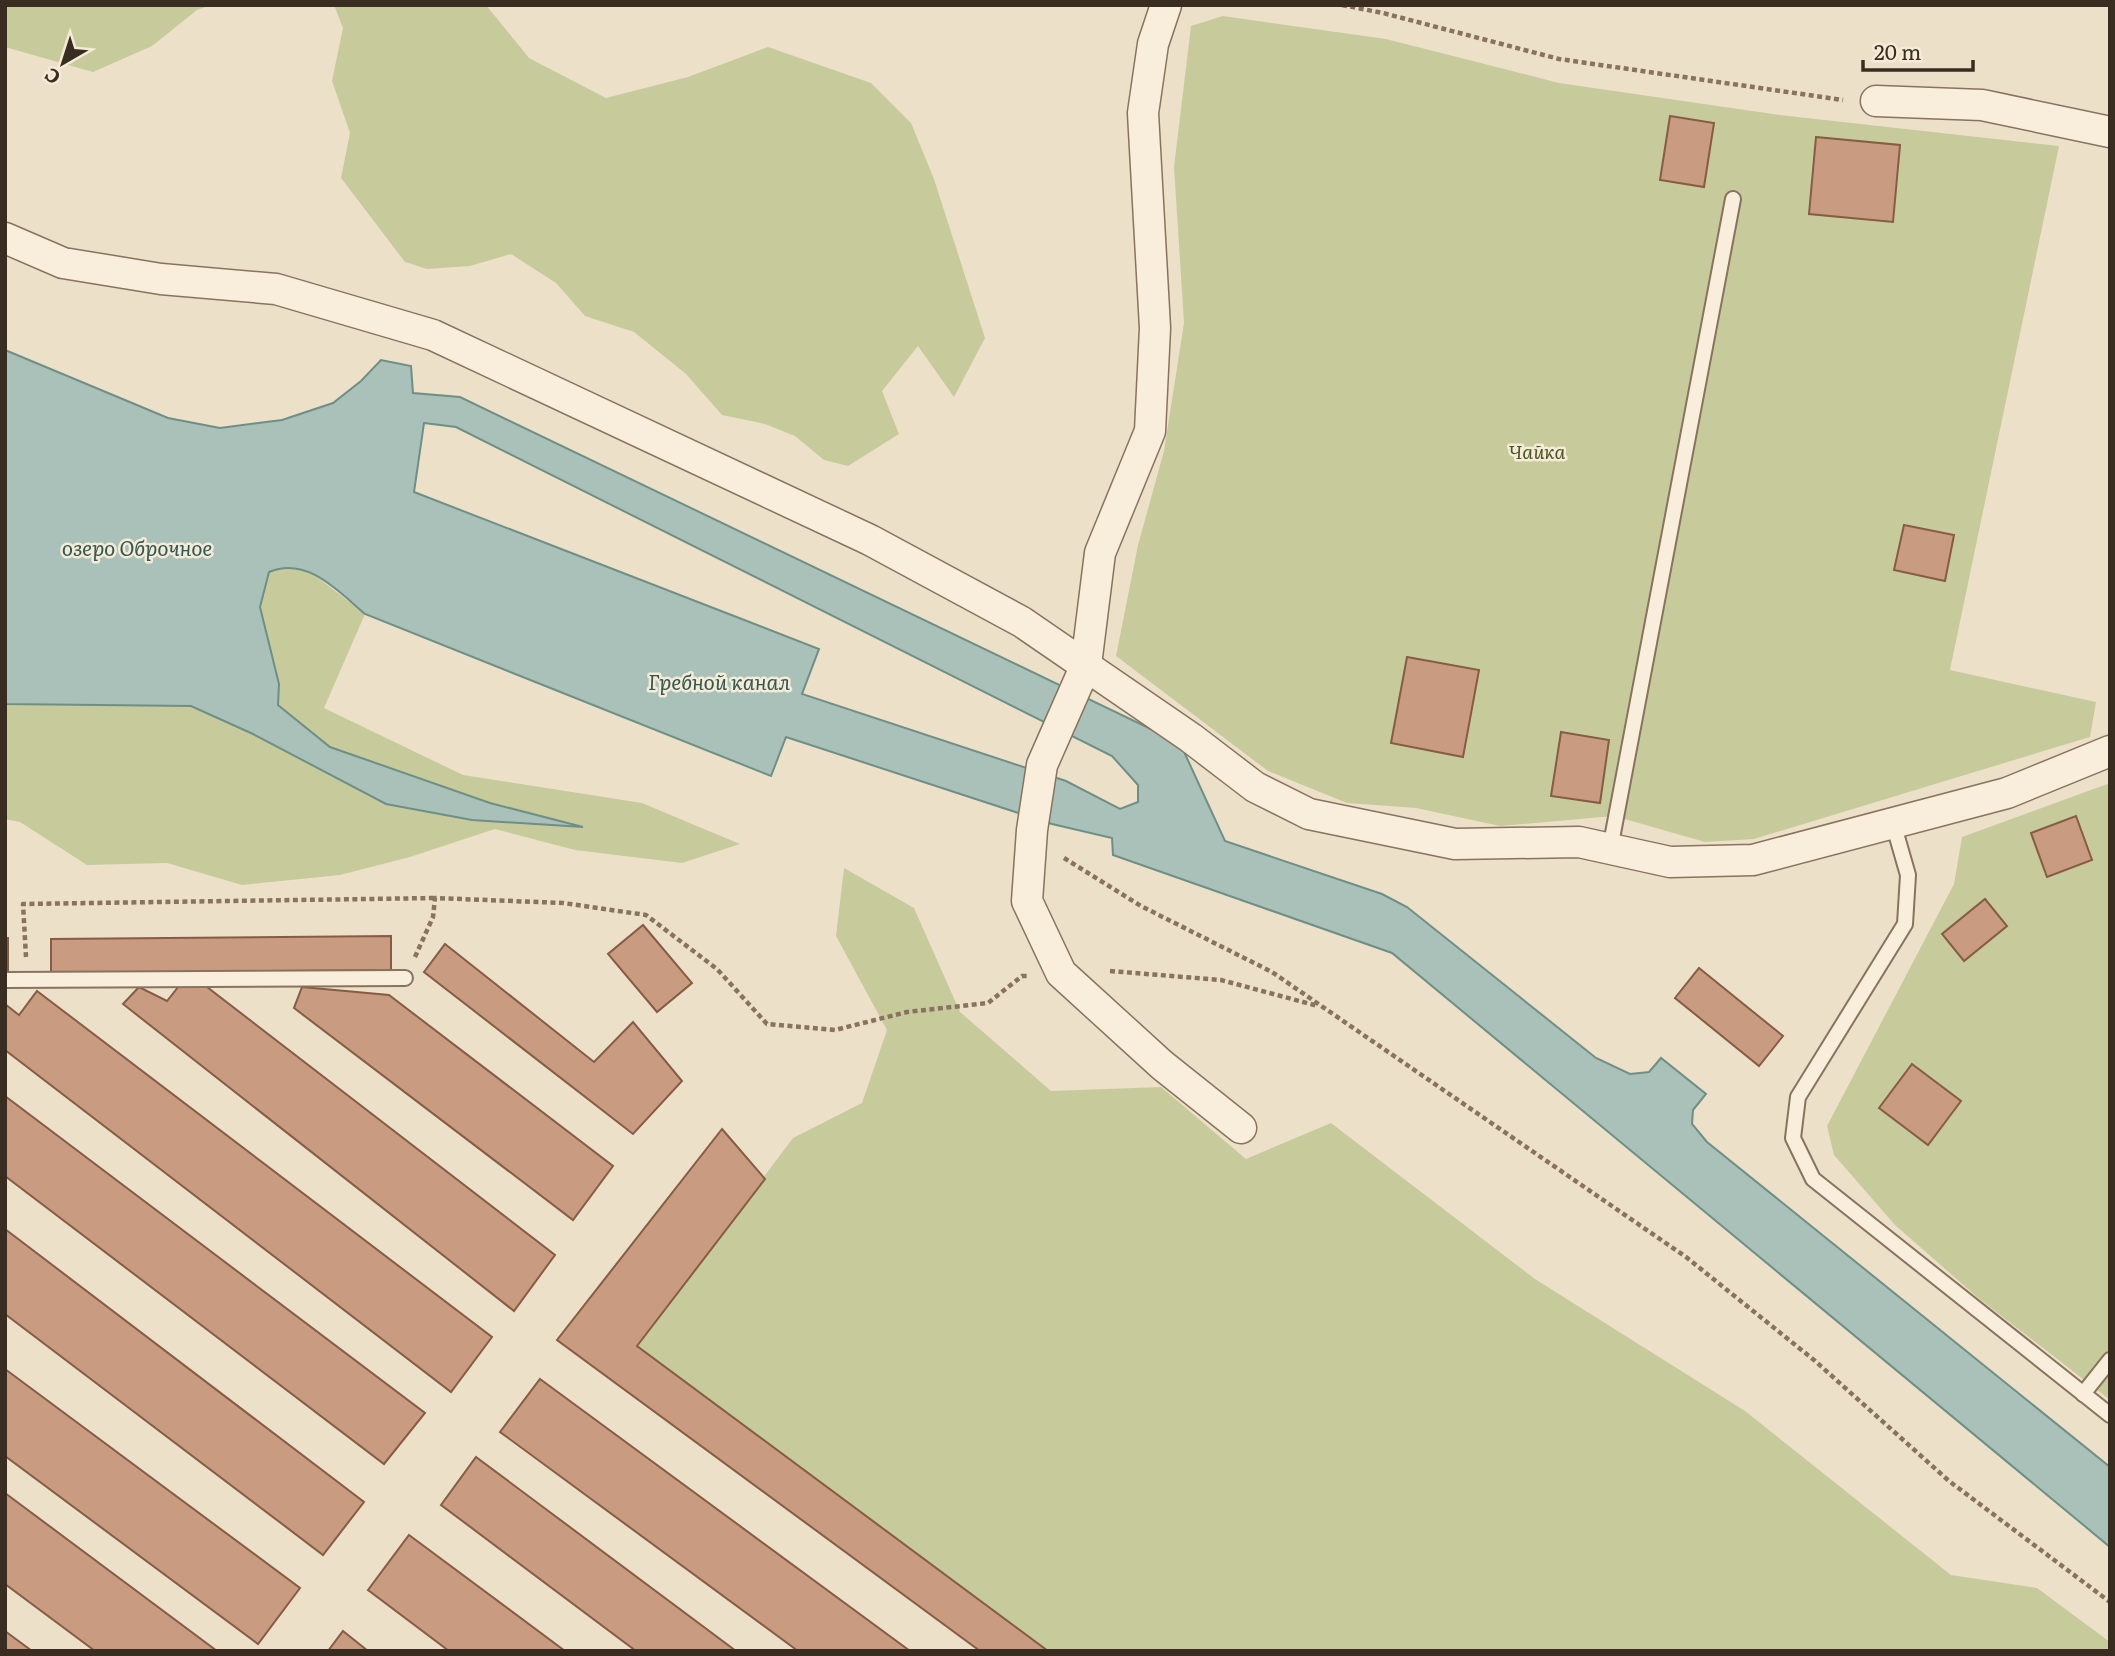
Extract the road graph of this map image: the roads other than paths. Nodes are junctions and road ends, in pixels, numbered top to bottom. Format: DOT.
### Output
graph roads {
  1 [pos="1166,5"];
  2 [pos="1875,101"];
  3 [pos="2110,132"];
  4 [pos="1733,199"];
  5 [pos="5,239"];
  6 [pos="1086,665"];
  7 [pos="2110,751"];
  8 [pos="1893,823"];
  9 [pos="1610,849"];
  10 [pos="405,978"];
  11 [pos="5,980"];
  12 [pos="1241,1128"];
  13 [pos="2110,1360"];
  14 [pos="2083,1394"];
  15 [pos="2110,1415"];
  1 -- 6 [label="street"];
  2 -- 3 [label="street"];
  4 -- 9 [label="lane"];
  5 -- 6 [label="street"];
  6 -- 9 [label="street"];
  6 -- 12 [label="street"];
  7 -- 8 [label="street"];
  8 -- 9 [label="street"];
  8 -- 14 [label="lane"];
  10 -- 11 [label="lane"];
  13 -- 14 [label="lane"];
  14 -- 15 [label="lane"];
}
